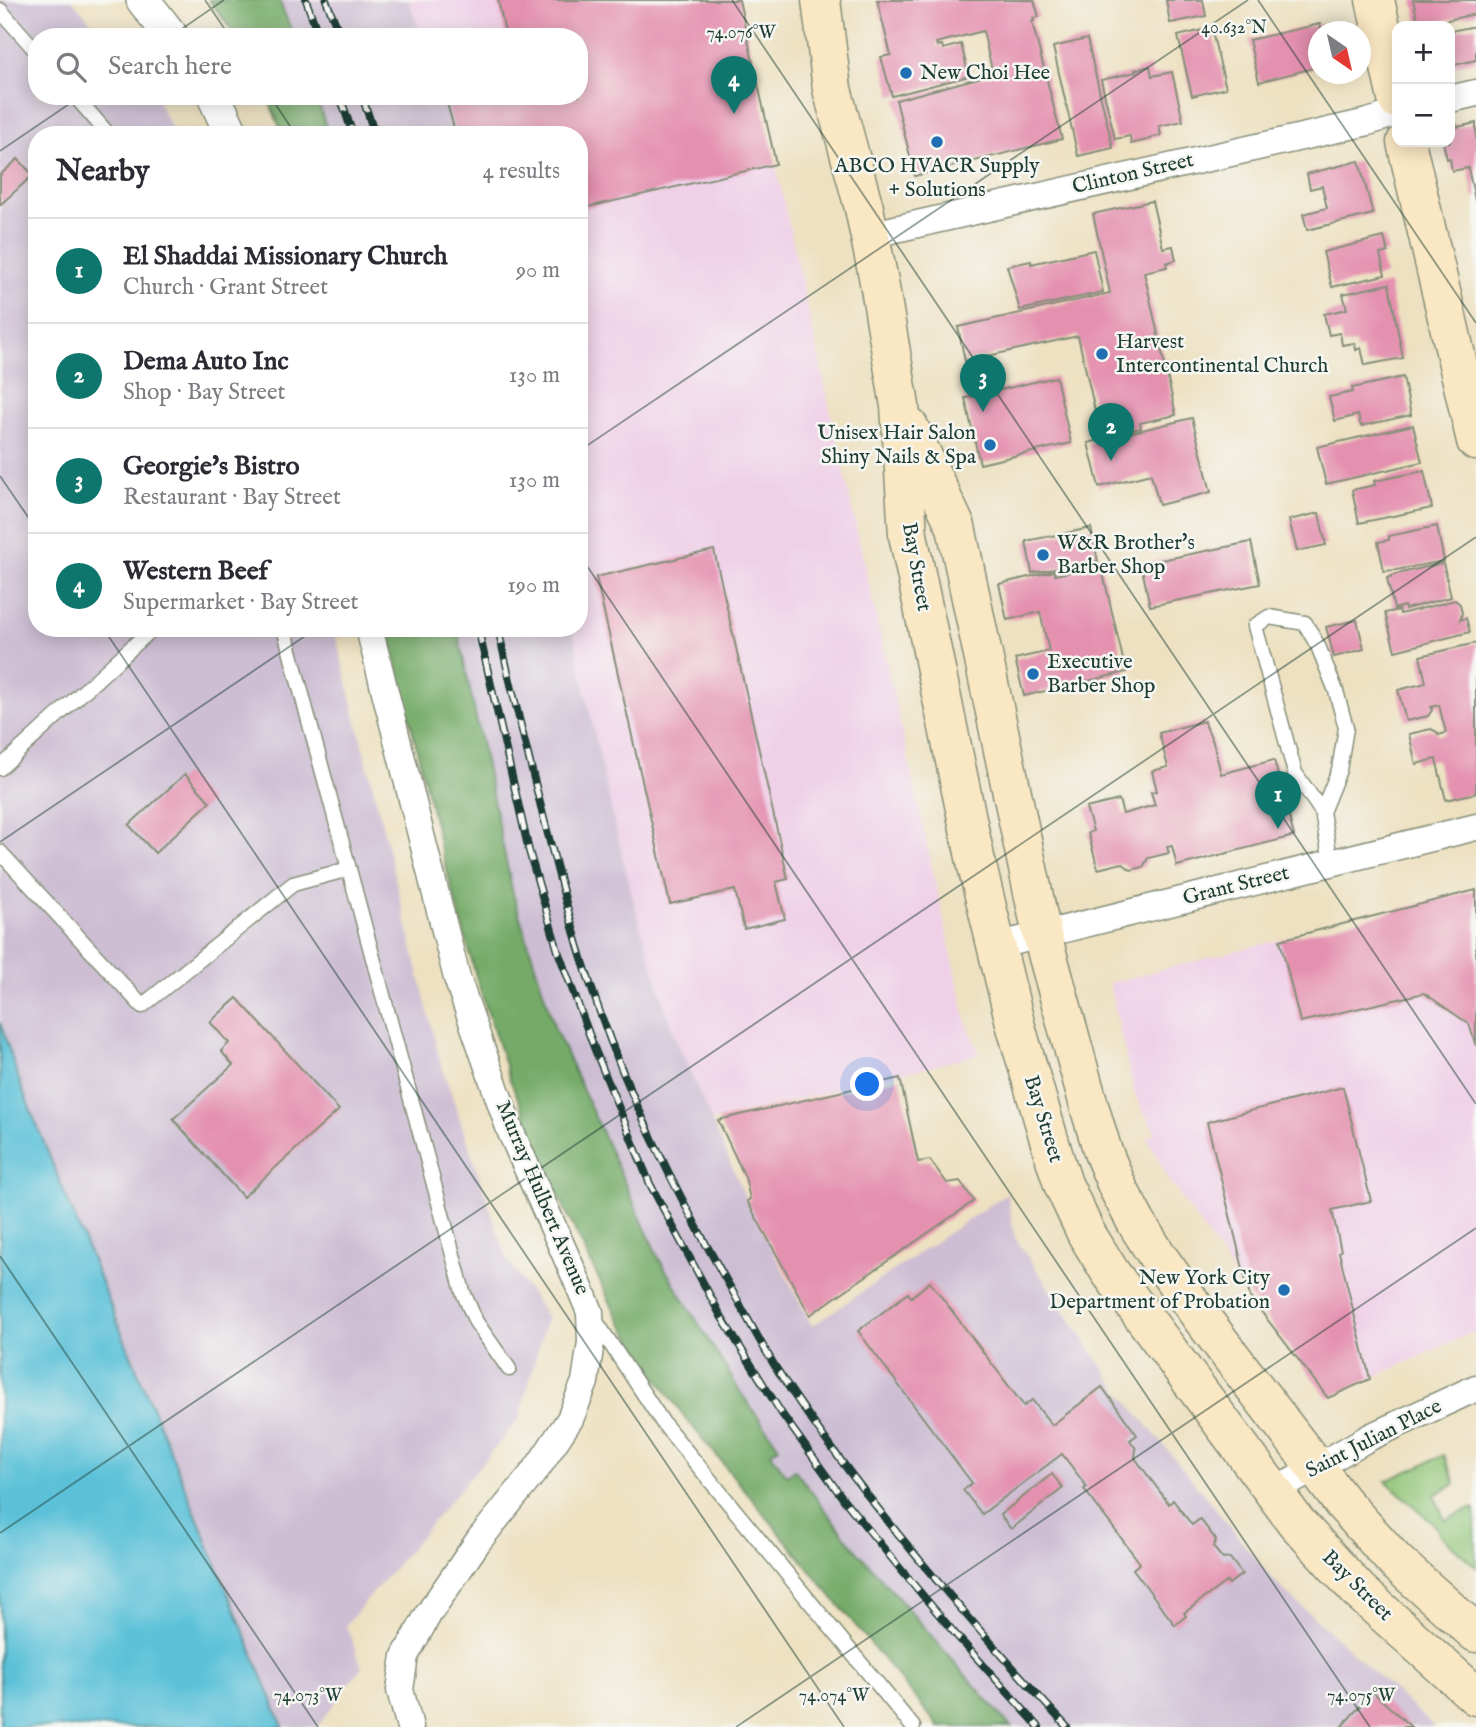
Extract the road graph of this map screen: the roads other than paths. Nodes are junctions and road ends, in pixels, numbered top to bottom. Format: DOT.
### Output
graph roads {
  1 [pos="143,0"];
  2 [pos="821,0"];
  3 [pos="1375,0"];
  4 [pos="0,10"];
  5 [pos="165,28"];
  6 [pos="28,42"];
  7 [pos="1394,84"];
  8 [pos="1476,93"];
  9 [pos="1455,98"];
  10 [pos="83,105"];
  11 [pos="218,105"];
  12 [pos="1392,115"];
  13 [pos="101,126"];
  14 [pos="228,126"];
  15 [pos="1407,147"];
  16 [pos="869,235"];
  17 [pos="900,406"];
  18 [pos="1476,441"];
  19 [pos="143,637"];
  20 [pos="286,637"];
  21 [pos="371,637"];
  22 [pos="0,768"];
  23 [pos="1322,812"];
  24 [pos="1476,827"];
  25 [pos="0,852"];
  26 [pos="1331,863"];
  27 [pos="349,869"];
  28 [pos="1042,934"];
  29 [pos="996,946"];
  30 [pos="590,1312"];
  31 [pos="509,1369"];
  32 [pos="1476,1388"];
  33 [pos="1316,1468"];
  34 [pos="1273,1492"];
  35 [pos="1476,1633"];
  36 [pos="1476,1696"];
  37 [pos="411,1727"];
  38 [pos="913,1727"];
  1 -- 5 [label="street"];
  2 -- 16 [label="main road, Bay Street"];
  3 -- 7 [label="main road"];
  4 -- 6 [label="lane"];
  8 -- 9 [label="street"];
  10 -- 13 [label="lane"];
  11 -- 14 [label="street"];
  12 -- 16 [label="street, Clinton Street"];
  15 -- 18 [label="main road"];
  16 -- 17 [label="main road, Bay Street"];
  17 -- 28 [label="main road, Bay Street"];
  17 -- 29 [label="main road, Bay Street"];
  19 -- 22 [label="lane"];
  20 -- 27 [label="lane"];
  21 -- 30 [label="street, Murray Hulbert Avenue"];
  23 -- 23 [label="lane"];
  23 -- 26 [label="lane"];
  24 -- 26 [label="street, Grant Street"];
  25 -- 27 [label="lane"];
  26 -- 28 [label="street, Grant Street"];
  27 -- 31 [label="lane"];
  28 -- 29 [label="street, Grant Street"];
  28 -- 33 [label="main road, Bay Street"];
  29 -- 34 [label="main road, Bay Street"];
  30 -- 37 [label="street, Murray Hulbert Avenue"];
  30 -- 38 [label="lane"];
  32 -- 33 [label="street, Saint Julian Place"];
  33 -- 34 [label="street, Saint Julian Place"];
  33 -- 35 [label="main road, Bay Street"];
  34 -- 36 [label="main road, Bay Street"];
}
